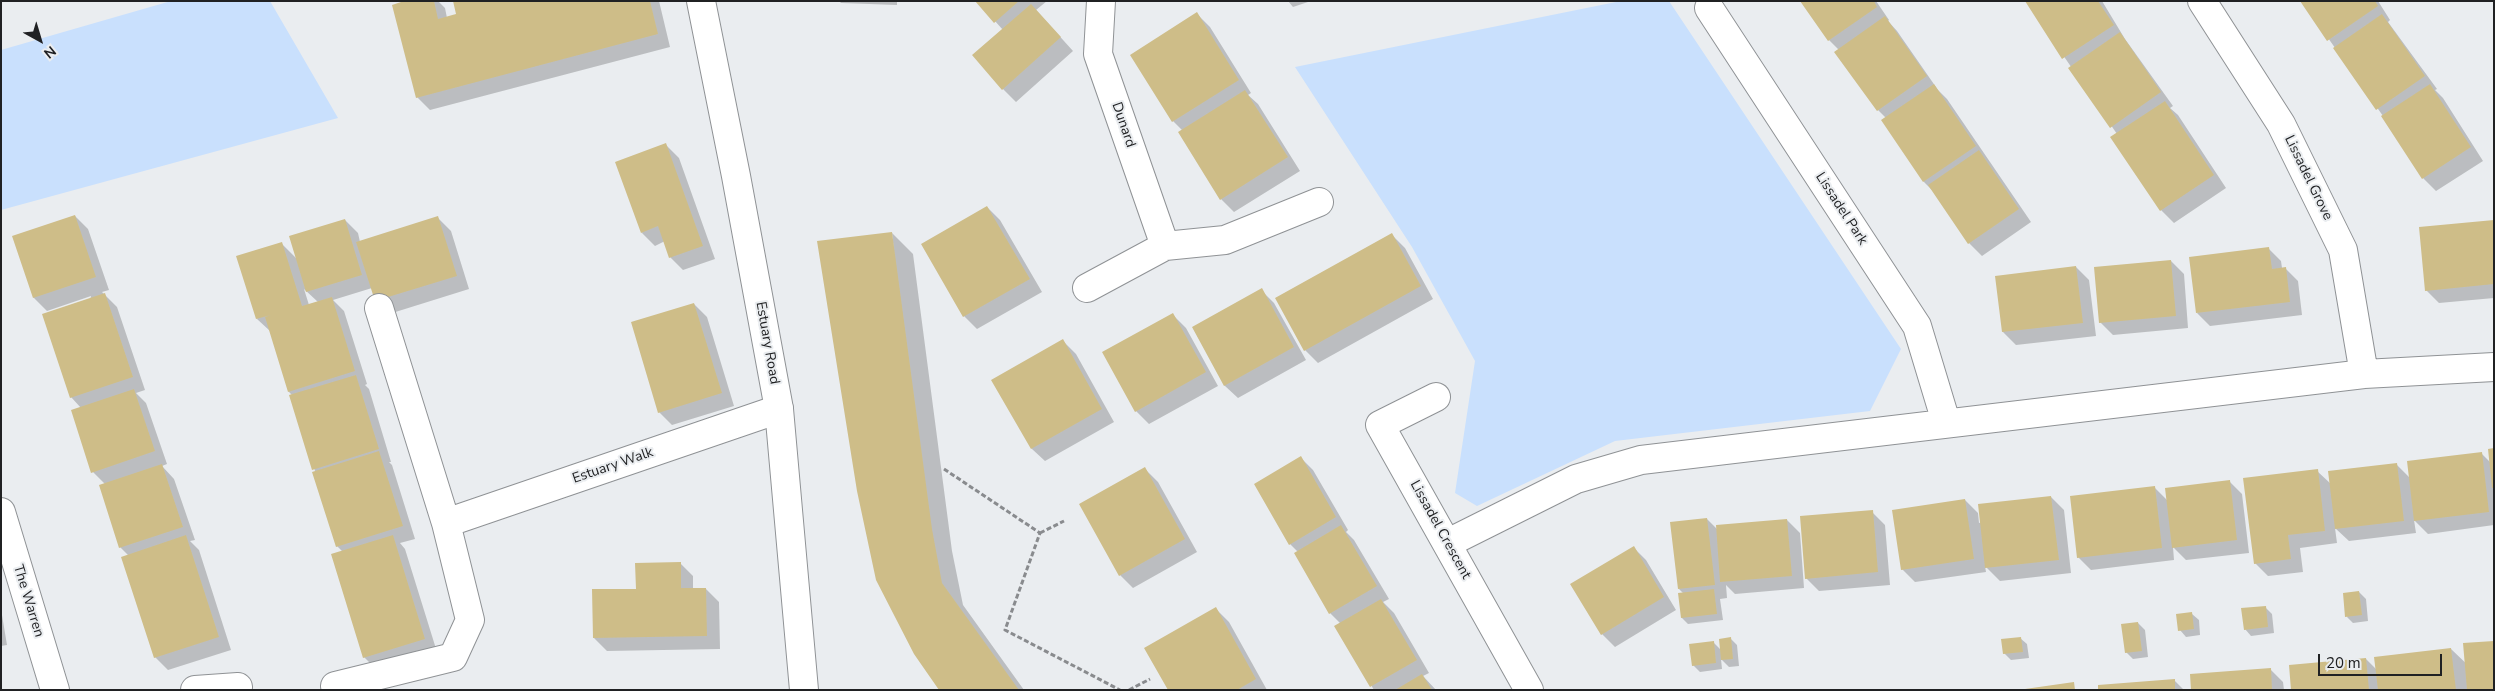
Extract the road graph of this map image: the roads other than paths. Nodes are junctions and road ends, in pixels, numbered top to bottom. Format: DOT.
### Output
graph roads {
  1 [pos="700,1"];
  2 [pos="1101,1"];
  3 [pos="2202,1"];
  4 [pos="1709,8"];
  5 [pos="1319,202"];
  6 [pos="1165,246"];
  7 [pos="1087,288"];
  8 [pos="379,308"];
  9 [pos="2494,366"];
  10 [pos="2364,374"];
  11 [pos="1436,397"];
  12 [pos="779,409"];
  13 [pos="1946,422"];
  14 [pos="1,512"];
  15 [pos="446,523"];
  16 [pos="1448,544"];
  17 [pos="335,686"];
  18 [pos="238,687"];
  19 [pos="55,690"];
  20 [pos="195,690"];
  21 [pos="804,690"];
  22 [pos="1528,690"];
  1 -- 12 [label="street, Estuary Road"];
  2 -- 6 [label="street, Dunard"];
  3 -- 10 [label="street, Lissadel Grove"];
  4 -- 13 [label="street, Lissadel Park"];
  5 -- 6 [label="street"];
  6 -- 7 [label="street"];
  8 -- 15 [label="street"];
  9 -- 10 [label="street"];
  10 -- 13 [label="street"];
  11 -- 16 [label="street, Lissadel Crescent"];
  12 -- 15 [label="street, Estuary Walk"];
  12 -- 21 [label="street, Estuary Road"];
  13 -- 16 [label="street"];
  14 -- 19 [label="street, The Warren"];
  15 -- 17 [label="street"];
  16 -- 22 [label="street, Lissadel Crescent"];
  18 -- 20 [label="street"];
}
